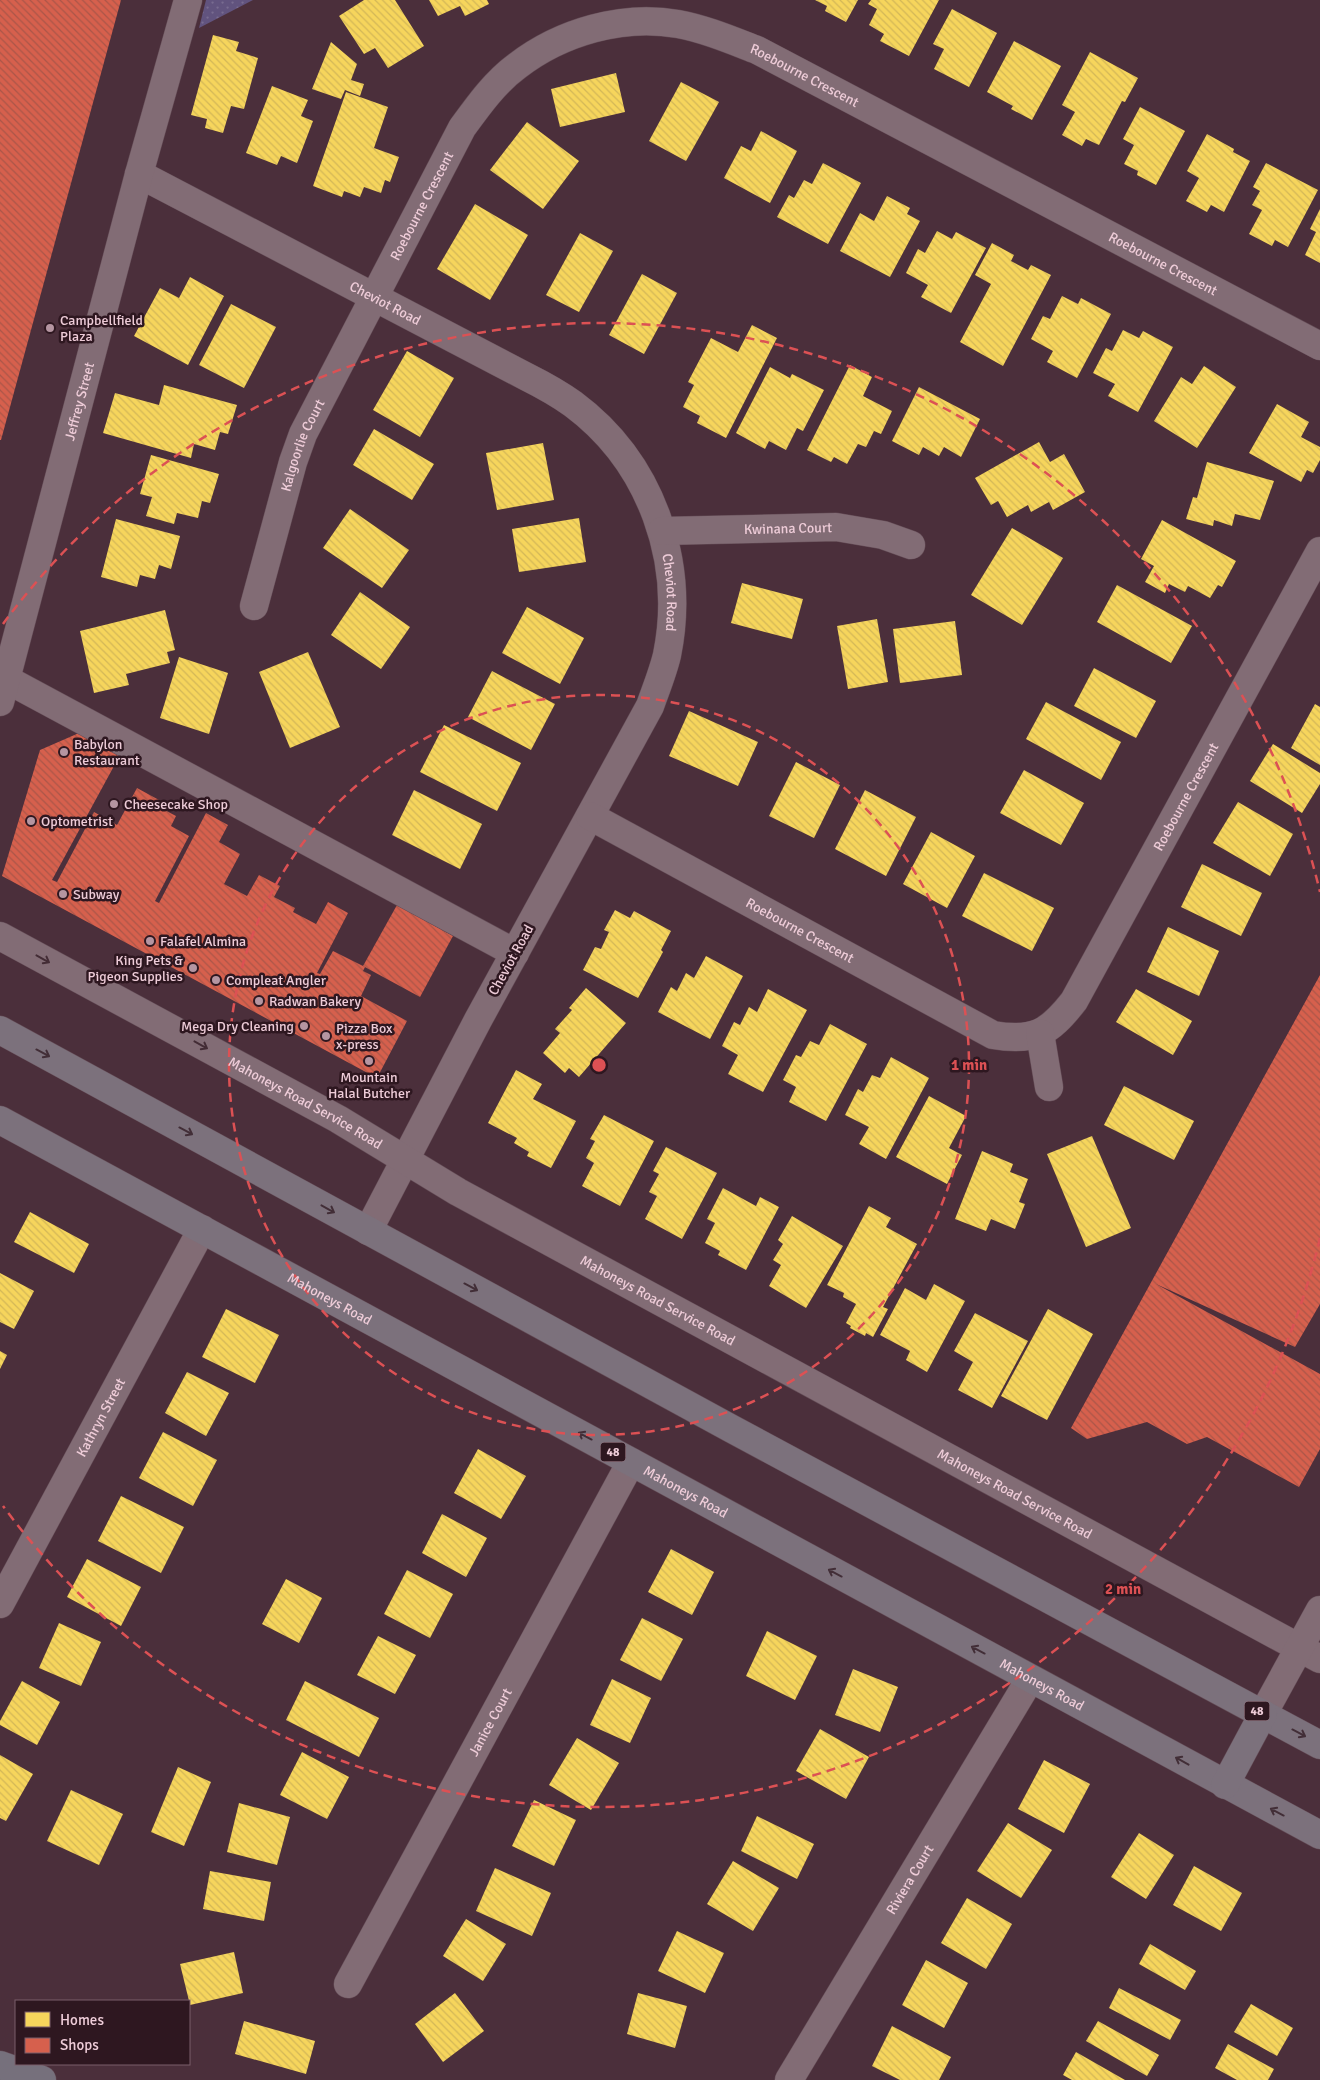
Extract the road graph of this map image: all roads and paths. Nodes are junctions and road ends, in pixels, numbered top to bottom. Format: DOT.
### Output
graph roads {
  1 [pos="186,7"];
  2 [pos="139,174"];
  3 [pos="375,297"];
  4 [pos="1320,346"];
  5 [pos="662,531"];
  6 [pos="911,545"];
  7 [pos="1320,551"];
  8 [pos="254,606"];
  9 [pos="3,690"];
  10 [pos="590,816"];
  11 [pos="0,936"];
  12 [pos="515,953"];
  13 [pos="0,1030"];
  14 [pos="1040,1033"];
  15 [pos="1049,1087"];
  16 [pos="0,1120"];
  17 [pos="405,1159"];
  18 [pos="202,1229"];
  19 [pos="368,1231"];
  20 [pos="631,1462"];
  21 [pos="0,1604"];
  22 [pos="1320,1610"];
  23 [pos="1310,1653"];
  24 [pos="1030,1678"];
  25 [pos="1263,1714"];
  26 [pos="1320,1745"];
  27 [pos="1225,1785"];
  28 [pos="1320,1834"];
  29 [pos="348,1984"];
  30 [pos="0,2065"];
  31 [pos="42,2080"];
  32 [pos="789,2080"];
  1 -- 2 [label="street, Jeffrey Street"];
  2 -- 3 [label="street, Cheviot Road"];
  2 -- 9 [label="street, Jeffrey Street"];
  3 -- 4 [label="street, Roebourne Crescent"];
  3 -- 5 [label="street, Cheviot Road"];
  3 -- 8 [label="street, Kalgoorlie Court"];
  5 -- 6 [label="street, Kwinana Court"];
  5 -- 10 [label="street, Cheviot Road"];
  7 -- 14 [label="street, Roebourne Crescent"];
  9 -- 12 [label="street"];
  10 -- 12 [label="street, Cheviot Road"];
  10 -- 14 [label="street, Roebourne Crescent"];
  11 -- 17 [label="street, Mahoneys Road Service Road, one-way"];
  12 -- 17 [label="street, Cheviot Road"];
  13 -- 19 [label="main road, 48, one-way"];
  14 -- 15 [label="street"];
  16 -- 18 [label="main road, Mahoneys Road / 48"];
  17 -- 19 [label="street, Cheviot Road"];
  17 -- 23 [label="street, Mahoneys Road Service Road"];
  20 -- 18 [label="main road, Mahoneys Road / 48, one-way"];
  18 -- 21 [label="street, Kathryn Street"];
  19 -- 25 [label="main road, 48, one-way"];
  24 -- 20 [label="main road, Mahoneys Road / 48, one-way"];
  20 -- 29 [label="street, Janice Court"];
  22 -- 23 [label="street"];
  23 -- 25 [label="street"];
  27 -- 24 [label="main road, Mahoneys Road / 48, one-way"];
  24 -- 32 [label="street, Riviera Court"];
  25 -- 26 [label="main road, 48, one-way"];
  25 -- 27 [label="main road"];
  28 -- 27 [label="main road, Mahoneys Road / 48, one-way"];
  30 -- 31 [label="highway"];
}
